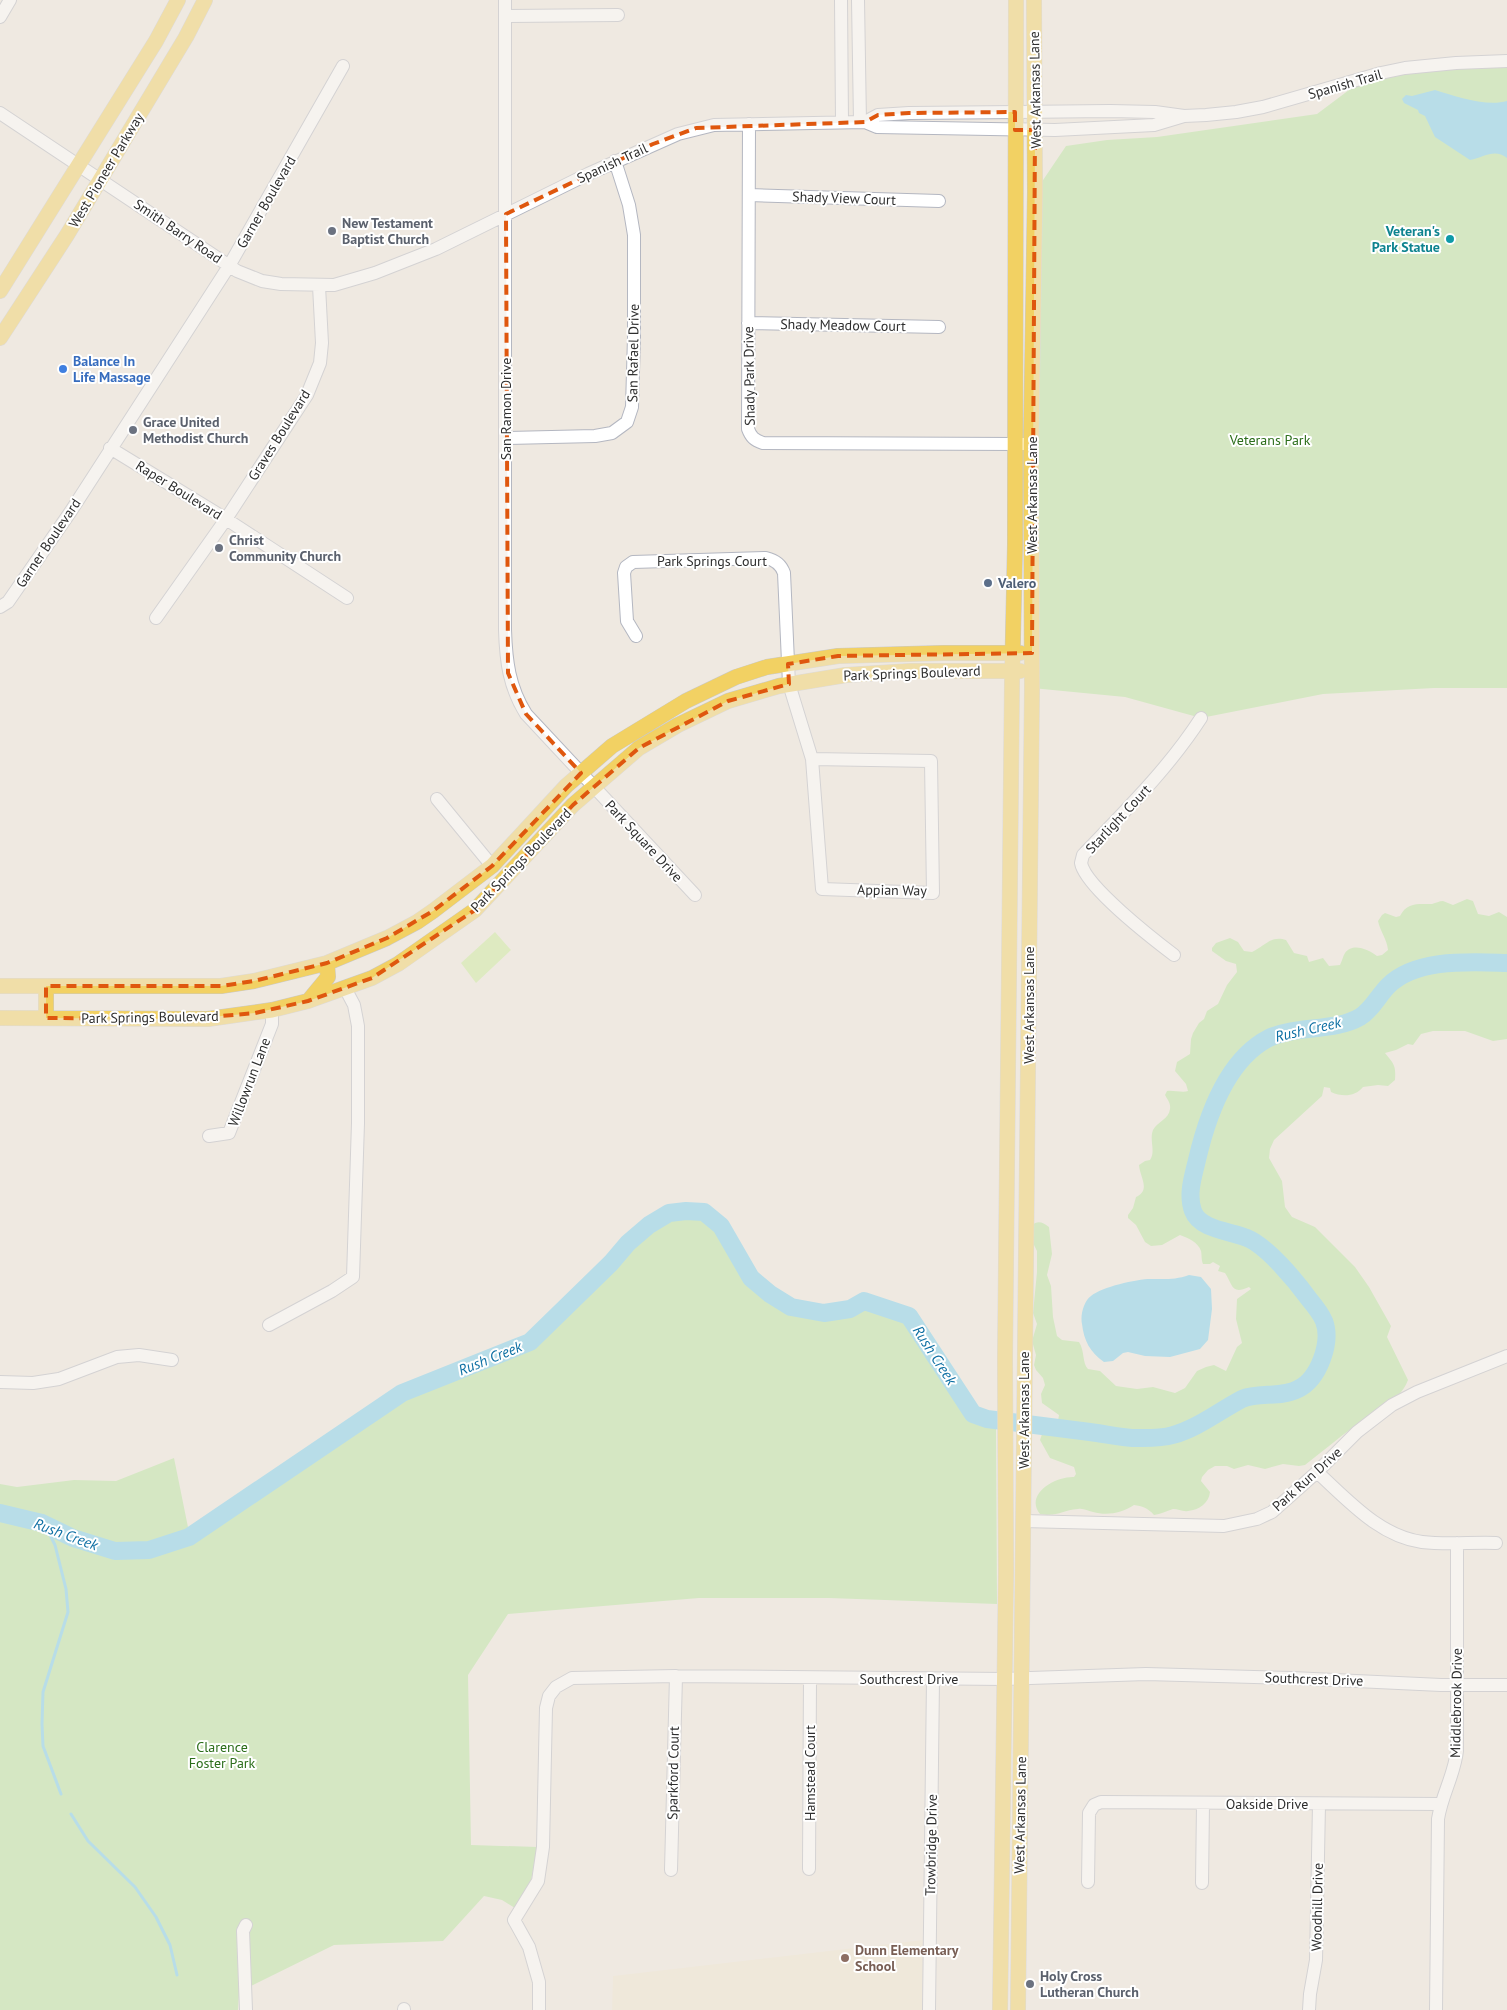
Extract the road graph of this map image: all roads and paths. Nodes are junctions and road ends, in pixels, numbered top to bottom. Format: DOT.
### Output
graph roads {
  1 [pos="10,0"];
  2 [pos="205,0"];
  3 [pos="505,0"];
  4 [pos="841,0"];
  5 [pos="858,0"];
  6 [pos="1016,0"];
  7 [pos="1034,0"];
  8 [pos="174,1"];
  9 [pos="618,15"];
  10 [pos="505,16"];
  11 [pos="0,17"];
  12 [pos="1507,61"];
  13 [pos="343,66"];
  14 [pos="1015,112"];
  15 [pos="1035,112"];
  16 [pos="0,114"];
  17 [pos="1184,116"];
  18 [pos="842,122"];
  19 [pos="863,122"];
  20 [pos="749,124"];
  21 [pos="1015,130"];
  22 [pos="1035,130"];
  23 [pos="615,161"];
  24 [pos="80,166"];
  25 [pos="100,179"];
  26 [pos="749,195"];
  27 [pos="939,201"];
  28 [pos="506,214"];
  29 [pos="229,266"];
  30 [pos="375,273"];
  31 [pos="319,286"];
  32 [pos="0,291"];
  33 [pos="748,323"];
  34 [pos="939,327"];
  35 [pos="0,338"];
  36 [pos="506,438"];
  37 [pos="1015,444"];
  38 [pos="1032,444"];
  39 [pos="110,448"];
  40 [pos="226,519"];
  41 [pos="347,598"];
  42 [pos="0,607"];
  43 [pos="156,618"];
  44 [pos="636,636"];
  45 [pos="1012,653"];
  46 [pos="1032,653"];
  47 [pos="788,664"];
  48 [pos="1012,670"];
  49 [pos="1032,671"];
  50 [pos="789,684"];
  51 [pos="1201,718"];
  52 [pos="812,759"];
  53 [pos="581,773"];
  54 [pos="594,787"];
  55 [pos="437,799"];
  56 [pos="492,866"];
  57 [pos="695,895"];
  58 [pos="1174,956"];
  59 [pos="327,963"];
  60 [pos="0,986"];
  61 [pos="46,986"];
  62 [pos="345,988"];
  63 [pos="308,1002"];
  64 [pos="272,1010"];
  65 [pos="0,1018"];
  66 [pos="46,1018"];
  67 [pos="209,1136"];
  68 [pos="269,1324"];
  69 [pos="1507,1356"];
  70 [pos="172,1360"];
  71 [pos="0,1382"];
  72 [pos="1317,1472"];
  73 [pos="1023,1521"];
  74 [pos="1457,1543"];
  75 [pos="1496,1543"];
  76 [pos="676,1676"];
  77 [pos="810,1678"];
  78 [pos="1022,1678"];
  79 [pos="933,1679"];
  80 [pos="1005,1679"];
  81 [pos="1457,1685"];
  82 [pos="1507,1685"];
  83 [pos="1203,1804"];
  84 [pos="1318,1804"];
  85 [pos="1441,1804"];
  86 [pos="809,1869"];
  87 [pos="671,1870"];
  88 [pos="1088,1882"];
  89 [pos="1202,1884"];
  90 [pos="246,1925"];
  91 [pos="246,2010"];
  92 [pos="539,2010"];
  93 [pos="929,2010"];
  94 [pos="1000,2010"];
  95 [pos="1018,2010"];
  96 [pos="1310,2010"];
  97 [pos="1436,2010"];
  1 -- 11 [label="street"];
  2 -- 25 [label="main road, West Pioneer Parkway"];
  3 -- 10 [label="street, San Ramon Drive"];
  4 -- 18 [label="street"];
  5 -- 19 [label="street"];
  6 -- 14 [label="main road, West Arkansas Lane"];
  7 -- 15 [label="main road, West Arkansas Lane"];
  8 -- 24 [label="main road, West Pioneer Parkway"];
  9 -- 10 [label="street"];
  10 -- 28 [label="street, San Ramon Drive"];
  12 -- 17 [label="street, Spanish Trail"];
  13 -- 29 [label="street, Garner Boulevard"];
  14 -- 15 [label="street, Spanish Trail"];
  14 -- 19 [label="street, Spanish Trail"];
  14 -- 21 [label="main road, West Arkansas Lane"];
  15 -- 17 [label="street, Spanish Trail"];
  15 -- 22 [label="main road, West Arkansas Lane"];
  16 -- 24 [label="street, Smith Barry Road"];
  17 -- 22 [label="street, Spanish Trail"];
  18 -- 19 [label="street, Spanish Trail"];
  18 -- 20 [label="street, Spanish Trail"];
  19 -- 21 [label="street, Spanish Trail"];
  20 -- 23 [label="street, Spanish Trail"];
  20 -- 26 [label="street, Shady Park Drive"];
  21 -- 22 [label="street, Spanish Trail"];
  21 -- 37 [label="main road, West Arkansas Lane"];
  22 -- 38 [label="main road, West Arkansas Lane"];
  23 -- 28 [label="street, Spanish Trail"];
  23 -- 36 [label="street, San Rafael Drive"];
  24 -- 25 [label="street, Smith Barry Road"];
  24 -- 32 [label="main road, West Pioneer Parkway"];
  25 -- 29 [label="street, Smith Barry Road"];
  25 -- 35 [label="main road, West Pioneer Parkway"];
  26 -- 27 [label="street, Shady View Court"];
  26 -- 33 [label="street, Shady Park Drive"];
  28 -- 30 [label="street, Spanish Trail"];
  28 -- 36 [label="street, San Ramon Drive"];
  29 -- 31 [label="street, Smith Barry Road"];
  29 -- 39 [label="street, Garner Boulevard"];
  30 -- 31 [label="street, Smith Barry Road"];
  31 -- 40 [label="street, Graves Boulevard"];
  33 -- 34 [label="street, Shady Meadow Court"];
  33 -- 37 [label="street, Shady Park Drive"];
  36 -- 53 [label="street, San Ramon Drive"];
  37 -- 38 [label="street, Shady Park Drive"];
  37 -- 45 [label="main road, West Arkansas Lane"];
  38 -- 46 [label="main road, West Arkansas Lane"];
  39 -- 40 [label="street, Raper Boulevard"];
  39 -- 42 [label="street, Garner Boulevard"];
  40 -- 41 [label="street, Raper Boulevard"];
  40 -- 43 [label="street, Graves Boulevard"];
  44 -- 47 [label="street, Park Springs Court"];
  45 -- 46 [label="main road, Park Springs Boulevard"];
  45 -- 47 [label="main road, Park Springs Boulevard"];
  45 -- 48 [label="main road, West Arkansas Lane"];
  46 -- 49 [label="main road, West Arkansas Lane"];
  47 -- 50 [label="street, Park Springs Court"];
  47 -- 53 [label="main road, Park Springs Boulevard"];
  48 -- 49 [label="main road, Park Springs Boulevard"];
  48 -- 50 [label="main road, Park Springs Boulevard"];
  48 -- 80 [label="main road, West Arkansas Lane"];
  49 -- 73 [label="main road, West Arkansas Lane"];
  50 -- 52 [label="street, Appian Way"];
  50 -- 54 [label="main road, Park Springs Boulevard"];
  51 -- 58 [label="street, Starlight Court"];
  52 -- 52 [label="street, Appian Way"];
  53 -- 54 [label="street, San Ramon Drive"];
  53 -- 56 [label="main road, Park Springs Boulevard"];
  54 -- 57 [label="street, Park Square Drive"];
  54 -- 62 [label="main road, Park Springs Boulevard"];
  55 -- 56 [label="street"];
  56 -- 59 [label="main road, Park Springs Boulevard"];
  59 -- 61 [label="main road, Park Springs Boulevard"];
  59 -- 63 [label="main road"];
  60 -- 61 [label="main road, Park Springs Boulevard"];
  61 -- 66 [label="main road"];
  62 -- 63 [label="main road, Park Springs Boulevard"];
  62 -- 68 [label="street"];
  63 -- 64 [label="main road, Park Springs Boulevard"];
  64 -- 66 [label="main road, Park Springs Boulevard"];
  64 -- 67 [label="street, Willowrun Lane"];
  65 -- 66 [label="main road, Park Springs Boulevard"];
  69 -- 72 [label="street, Park Run Drive"];
  70 -- 71 [label="street"];
  72 -- 73 [label="street, Park Run Drive"];
  72 -- 74 [label="street"];
  73 -- 78 [label="main road, West Arkansas Lane"];
  74 -- 75 [label="street"];
  74 -- 81 [label="street, Middlebrook Drive"];
  76 -- 77 [label="street, Southcrest Drive"];
  76 -- 87 [label="street, Sparkford Court"];
  76 -- 92 [label="street, Southcrest Drive"];
  77 -- 79 [label="street, Southcrest Drive"];
  77 -- 86 [label="street, Hamstead Court"];
  78 -- 80 [label="street, Southcrest Drive"];
  78 -- 81 [label="street, Southcrest Drive"];
  78 -- 95 [label="main road, West Arkansas Lane"];
  79 -- 80 [label="street, Southcrest Drive"];
  79 -- 93 [label="street, Trowbridge Drive"];
  80 -- 94 [label="main road, West Arkansas Lane"];
  81 -- 82 [label="street, Southcrest Drive"];
  81 -- 85 [label="street, Middlebrook Drive"];
  83 -- 84 [label="street, Oakside Drive"];
  83 -- 88 [label="street, Oakside Drive"];
  83 -- 89 [label="street"];
  84 -- 85 [label="street, Oakside Drive"];
  84 -- 96 [label="street, Woodhill Drive"];
  85 -- 97 [label="street, Middlebrook Drive"];
  90 -- 91 [label="street"];
}
